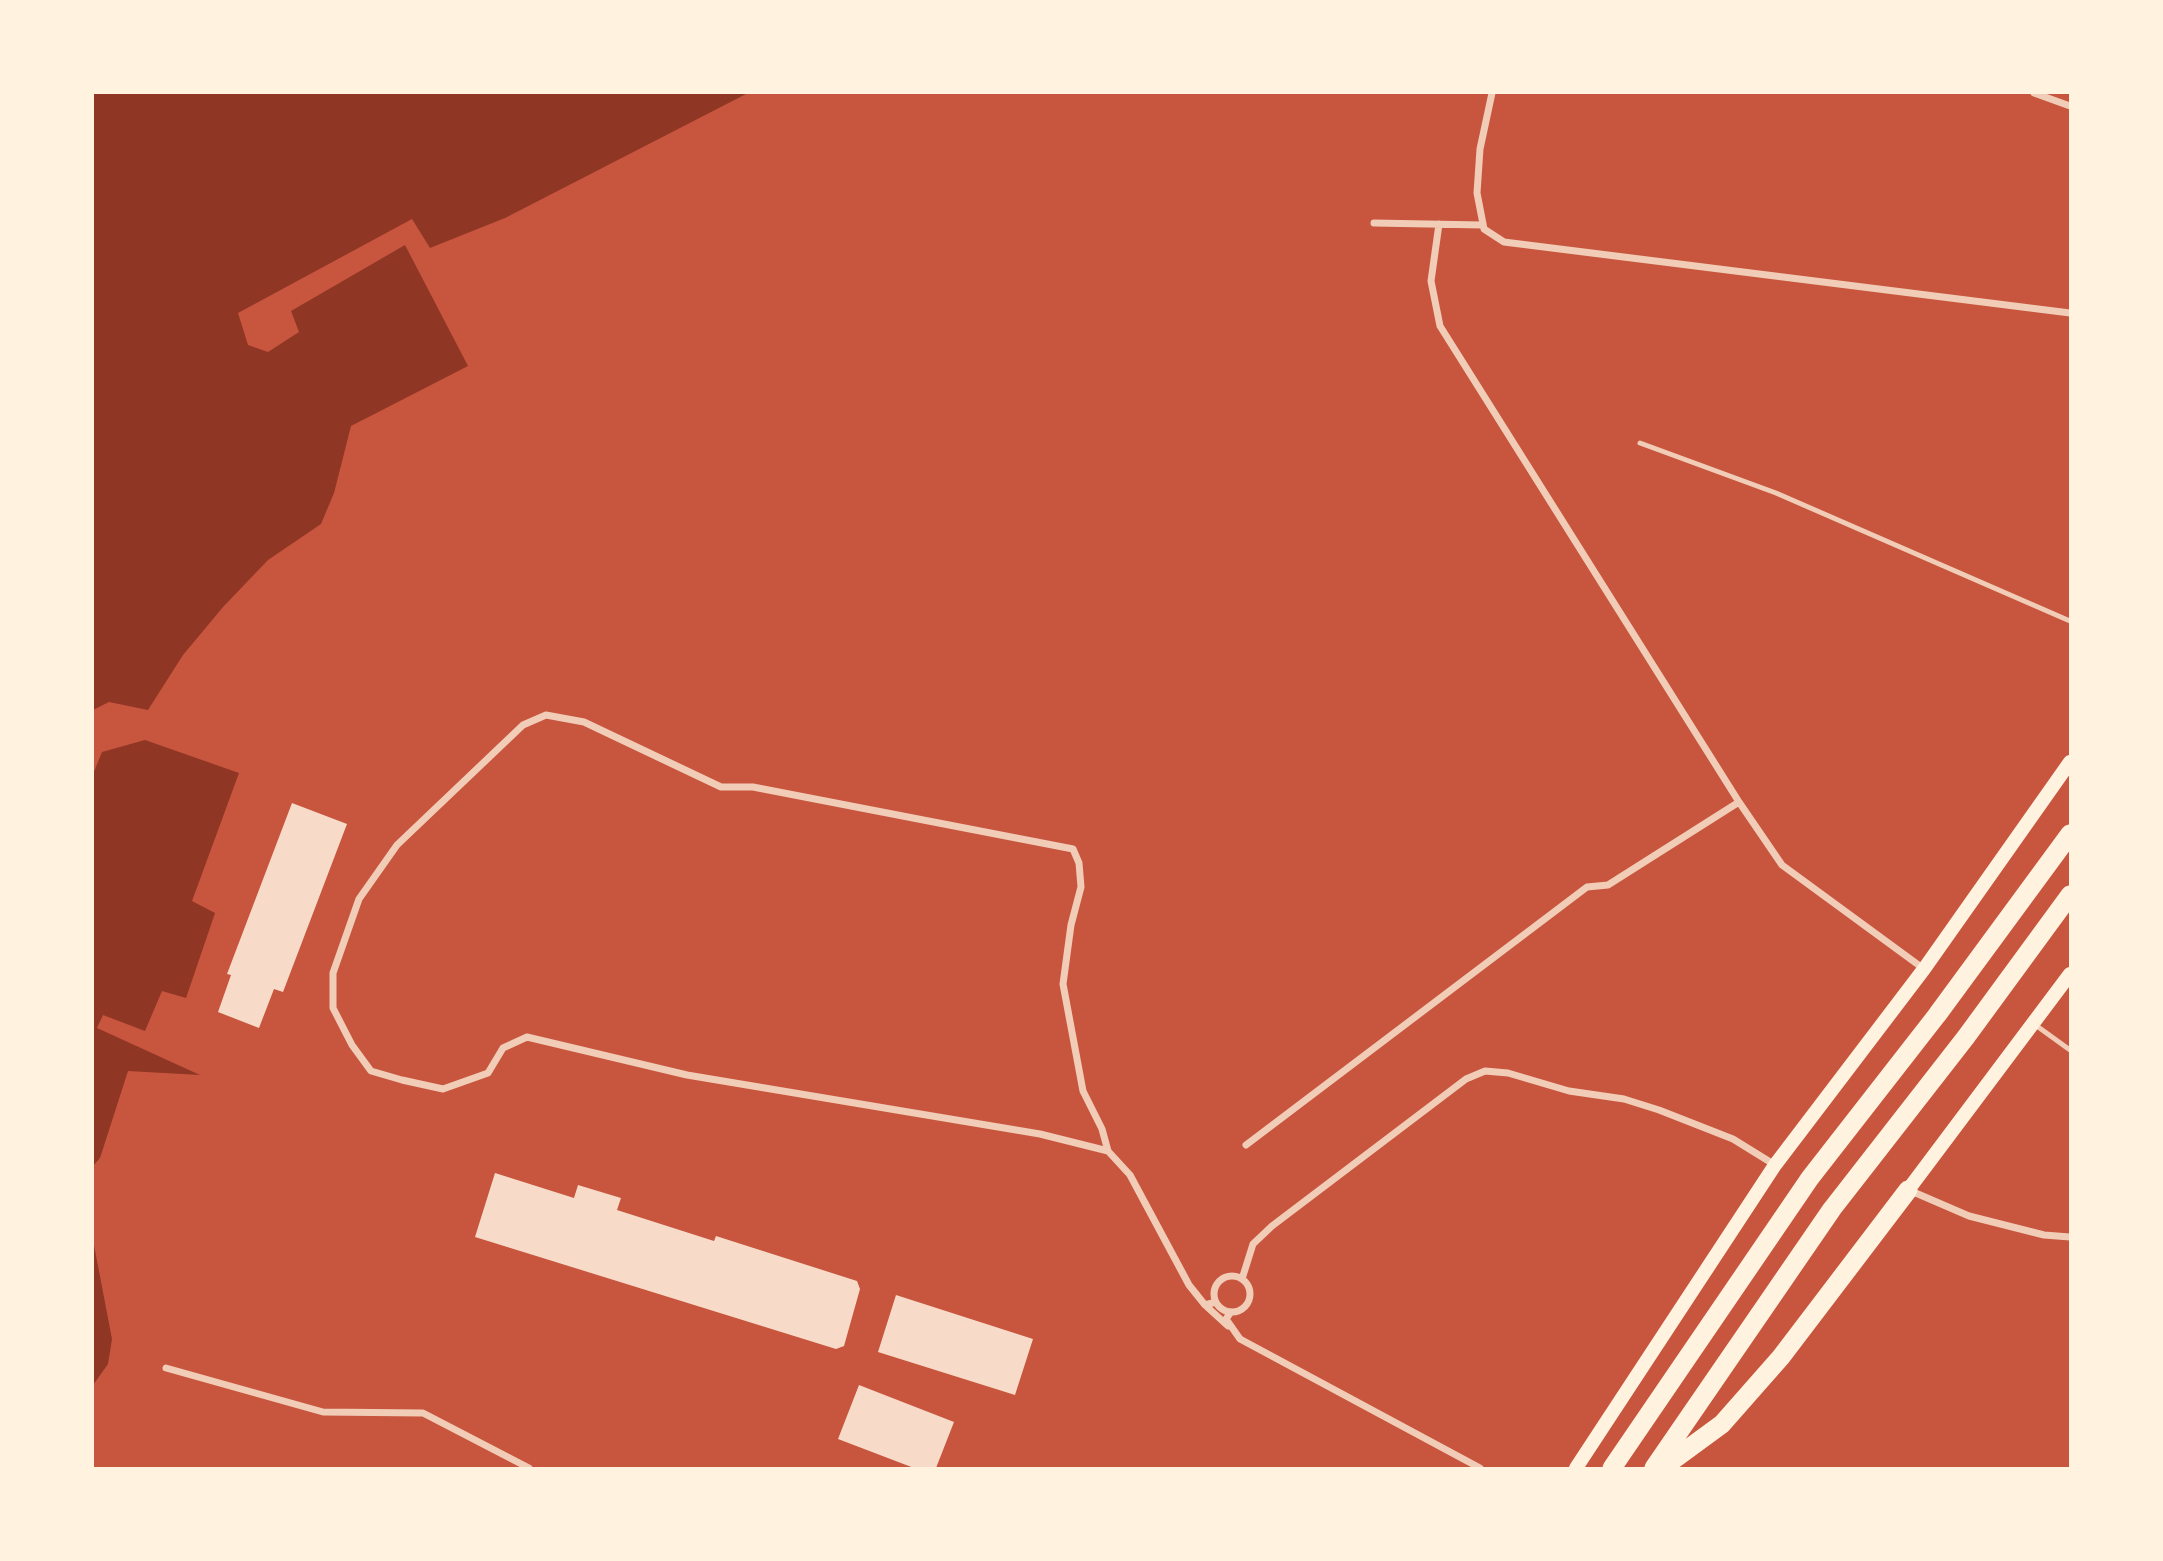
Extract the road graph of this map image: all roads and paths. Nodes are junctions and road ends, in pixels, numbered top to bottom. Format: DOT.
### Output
graph roads {
  1 [pos="1492,93"];
  2 [pos="2034,93"];
  3 [pos="2070,106"];
  4 [pos="1374,223"];
  5 [pos="1439,224"];
  6 [pos="1482,225"];
  7 [pos="2070,313"];
  8 [pos="1640,443"];
  9 [pos="2070,621"];
  10 [pos="2070,762"];
  11 [pos="1739,802"];
  12 [pos="2068,838"];
  13 [pos="2070,895"];
  14 [pos="1924,969"];
  15 [pos="2070,974"];
  16 [pos="2034,1024"];
  17 [pos="2070,1051"];
  18 [pos="1246,1145"];
  19 [pos="1108,1150"];
  20 [pos="1775,1165"];
  21 [pos="1908,1190"];
  22 [pos="2070,1237"];
  23 [pos="1242,1279"];
  24 [pos="1216,1302"];
  25 [pos="1205,1305"];
  26 [pos="1231,1312"];
  27 [pos="1230,1328"];
  28 [pos="166,1368"];
  29 [pos="529,1468"];
  30 [pos="1480,1468"];
  31 [pos="1576,1468"];
  32 [pos="1612,1468"];
  33 [pos="1654,1468"];
  34 [pos="1662,1468"];
  1 -- 6 [label="street"];
  2 -- 3 [label="street"];
  4 -- 5 [label="street"];
  5 -- 6 [label="street"];
  5 -- 11 [label="street"];
  6 -- 7 [label="street"];
  8 -- 9 [label="lane"];
  10 -- 14 [label="main road"];
  11 -- 14 [label="street"];
  11 -- 18 [label="street"];
  12 -- 32 [label="highway"];
  13 -- 33 [label="highway"];
  14 -- 20 [label="main road"];
  15 -- 16 [label="main road"];
  16 -- 17 [label="lane"];
  16 -- 21 [label="main road"];
  19 -- 19 [label="street"];
  19 -- 25 [label="street"];
  20 -- 23 [label="street"];
  20 -- 31 [label="main road"];
  21 -- 22 [label="street"];
  21 -- 34 [label="highway"];
  23 -- 24 [label="street"];
  23 -- 26 [label="street"];
  24 -- 25 [label="street"];
  24 -- 26 [label="street"];
  25 -- 27 [label="street"];
  26 -- 27 [label="street"];
  27 -- 30 [label="street"];
  28 -- 29 [label="street"];
}
